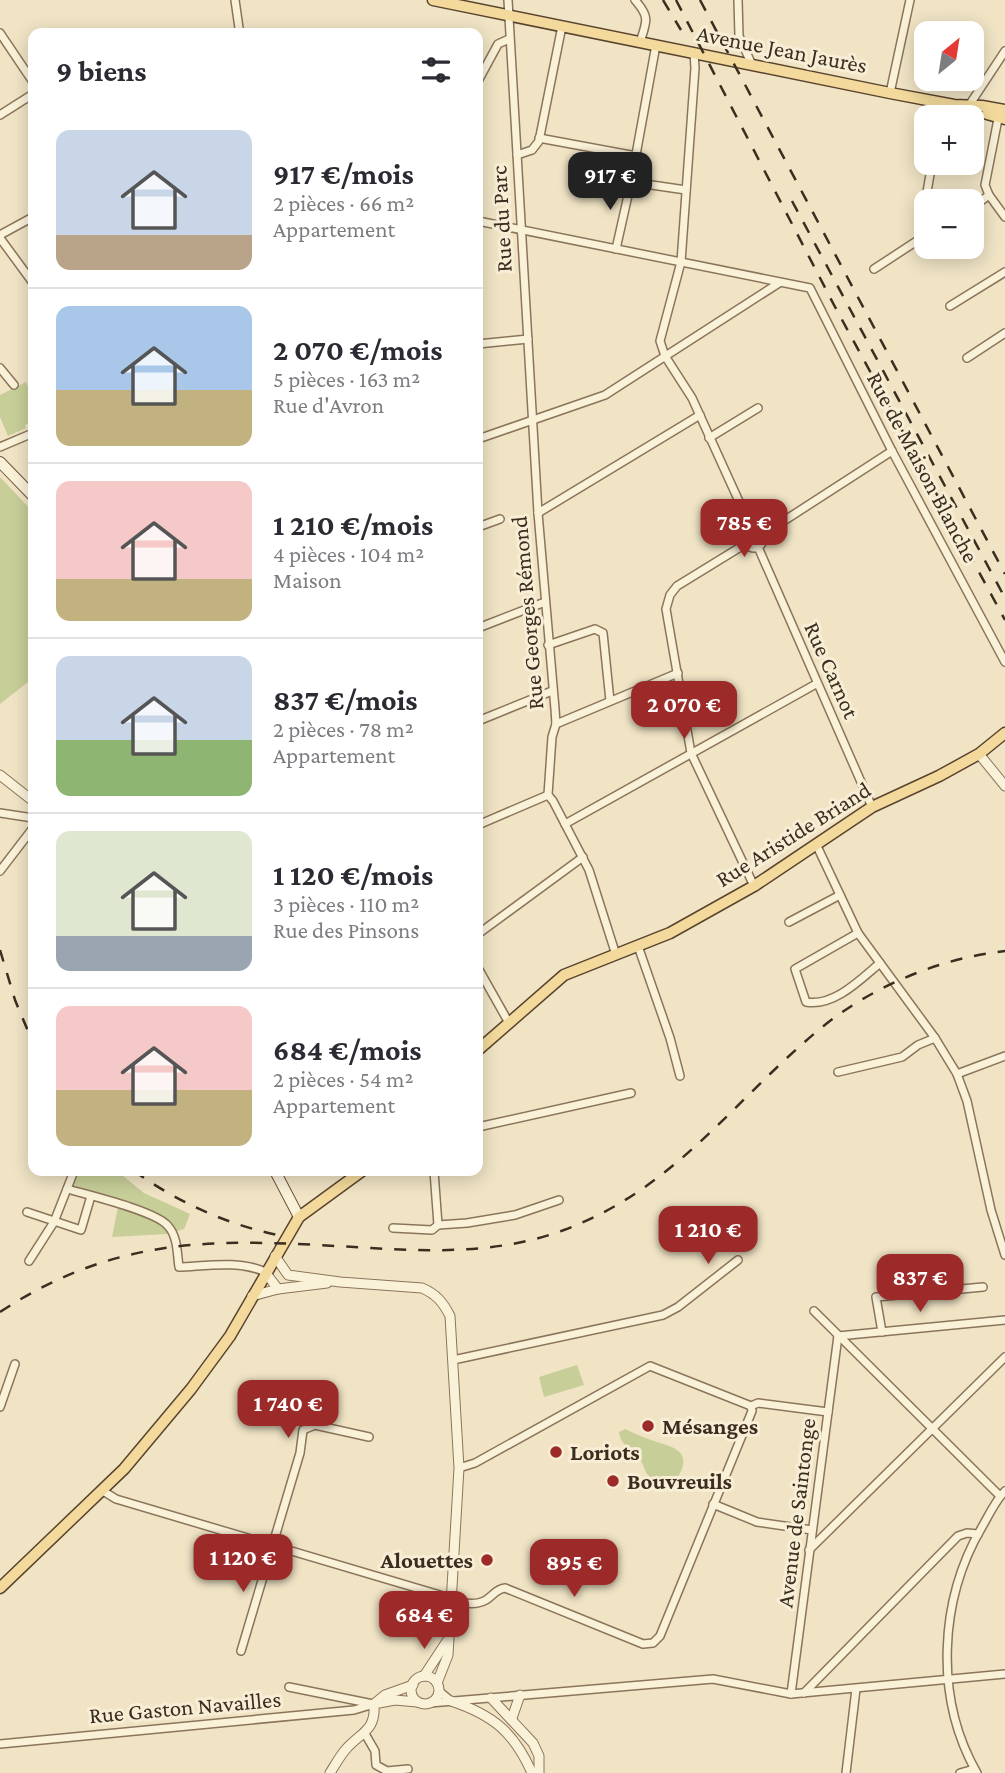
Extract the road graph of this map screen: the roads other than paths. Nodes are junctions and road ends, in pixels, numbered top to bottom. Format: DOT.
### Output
graph roads {
  1 [pos="235,0"];
  2 [pos="433,0"];
  3 [pos="508,0"];
  4 [pos="635,0"];
  5 [pos="738,0"];
  6 [pos="910,0"];
  7 [pos="507,15"];
  8 [pos="562,26"];
  9 [pos="239,28"];
  10 [pos="0,33"];
  11 [pos="509,39"];
  12 [pos="640,42"];
  13 [pos="656,45"];
  14 [pos="1005,51"];
  15 [pos="694,53"];
  16 [pos="752,65"];
  17 [pos="483,72"];
  18 [pos="28,75"];
  19 [pos="890,93"];
  20 [pos="28,97"];
  21 [pos="943,103"];
  22 [pos="956,105"];
  23 [pos="969,105"];
  24 [pos="984,110"];
  25 [pos="1002,114"];
  26 [pos="0,115"];
  27 [pos="539,138"];
  28 [pos="517,155"];
  29 [pos="636,156"];
  30 [pos="631,182"];
  31 [pos="686,190"];
  32 [pos="989,195"];
  33 [pos="984,199"];
  34 [pos="1005,217"];
  35 [pos="28,220"];
  36 [pos="483,222"];
  37 [pos="520,230"];
  38 [pos="0,237"];
  39 [pos="914,243"];
  40 [pos="617,249"];
  41 [pos="681,262"];
  42 [pos="874,269"];
  43 [pos="1005,272"];
  44 [pos="28,276"];
  45 [pos="779,283"];
  46 [pos="950,306"];
  47 [pos="1004,337"];
  48 [pos="528,340"];
  49 [pos="483,344"];
  50 [pos="665,356"];
  51 [pos="967,358"];
  52 [pos="0,368"];
  53 [pos="14,386"];
  54 [pos="758,408"];
  55 [pos="700,415"];
  56 [pos="533,421"];
  57 [pos="28,435"];
  58 [pos="483,437"];
  59 [pos="709,438"];
  60 [pos="0,447"];
  61 [pos="892,451"];
  62 [pos="0,462"];
  63 [pos="28,491"];
  64 [pos="538,513"];
  65 [pos="500,519"];
  66 [pos="483,525"];
  67 [pos="752,530"];
  68 [pos="762,535"];
  69 [pos="747,543"];
  70 [pos="758,547"];
  71 [pos="545,602"];
  72 [pos="483,626"];
  73 [pos="548,645"];
  74 [pos="1005,662"];
  75 [pos="678,673"];
  76 [pos="816,684"];
  77 [pos="552,691"];
  78 [pos="610,701"];
  79 [pos="483,719"];
  80 [pos="556,724"];
  81 [pos="1005,733"];
  82 [pos="691,753"];
  83 [pos="979,754"];
  84 [pos="0,775"];
  85 [pos="1005,786"];
  86 [pos="28,796"];
  87 [pos="548,796"];
  88 [pos="872,807"];
  89 [pos="0,813"];
  90 [pos="28,817"];
  91 [pos="483,823"];
  92 [pos="565,824"];
  93 [pos="28,835"];
  94 [pos="817,844"];
  95 [pos="583,857"];
  96 [pos="0,871"];
  97 [pos="754,887"];
  98 [pos="840,895"];
  99 [pos="789,922"];
  100 [pos="483,930"];
  101 [pos="858,933"];
  102 [pos="638,946"];
  103 [pos="615,955"];
  104 [pos="880,963"];
  105 [pos="483,977"];
  106 [pos="509,1023"];
  107 [pos="935,1038"];
  108 [pos="483,1046"];
  109 [pos="1005,1056"];
  110 [pos="838,1072"];
  111 [pos="957,1074"];
  112 [pos="680,1076"];
  113 [pos="631,1093"];
  114 [pos="483,1126"];
  115 [pos="72,1176"];
  116 [pos="278,1176"];
  117 [pos="355,1176"];
  118 [pos="434,1176"];
  119 [pos="67,1189"];
  120 [pos="91,1196"];
  121 [pos="559,1200"];
  122 [pos="27,1212"];
  123 [pos="299,1217"];
  124 [pos="54,1222"];
  125 [pos="438,1225"];
  126 [pos="393,1228"];
  127 [pos="1005,1255"];
  128 [pos="275,1256"];
  129 [pos="737,1260"];
  130 [pos="29,1261"];
  131 [pos="265,1272"];
  132 [pos="288,1275"];
  133 [pos="340,1282"];
  134 [pos="983,1287"];
  135 [pos="278,1289"];
  136 [pos="252,1296"];
  137 [pos="814,1311"];
  138 [pos="1005,1320"];
  139 [pos="882,1332"];
  140 [pos="838,1336"];
  141 [pos="1005,1357"];
  142 [pos="453,1360"];
  143 [pos="15,1364"];
  144 [pos="751,1406"];
  145 [pos="0,1407"];
  146 [pos="828,1412"];
  147 [pos="933,1429"];
  148 [pos="369,1437"];
  149 [pos="459,1468"];
  150 [pos="103,1490"];
  151 [pos="1003,1494"];
  152 [pos="713,1504"];
  153 [pos="812,1530"];
  154 [pos="978,1534"];
  155 [pos="272,1545"];
  156 [pos="809,1551"];
  157 [pos="0,1588"];
  158 [pos="450,1600"];
  159 [pos="448,1640"];
  160 [pos="241,1651"];
  161 [pos="1005,1674"];
  162 [pos="424,1676"];
  163 [pos="948,1679"];
  164 [pos="413,1685"];
  165 [pos="289,1686"];
  166 [pos="438,1687"];
  167 [pos="856,1689"];
  168 [pos="803,1694"];
  169 [pos="520,1695"];
  170 [pos="791,1695"];
  171 [pos="491,1698"];
  172 [pos="451,1701"];
  173 [pos="417,1702"];
  174 [pos="430,1703"];
  175 [pos="374,1704"];
  176 [pos="492,1718"];
  177 [pos="512,1718"];
  178 [pos="364,1732"];
  179 [pos="0,1744"];
  180 [pos="408,1769"];
  181 [pos="976,1771"];
  182 [pos="330,1773"];
  183 [pos="532,1773"];
  184 [pos="539,1773"];
  185 [pos="846,1773"];
  186 [pos="960,1773"];
  1 -- 9 [label="street"];
  2 -- 7 [label="main road, Avenue Jean Jaurès"];
  3 -- 7 [label="street, Rue du Parc"];
  4 -- 12 [label="street"];
  5 -- 16 [label="street"];
  6 -- 19 [label="street"];
  7 -- 8 [label="main road, Avenue Jean Jaurès"];
  7 -- 11 [label="street, Rue du Parc"];
  8 -- 12 [label="main road, Avenue Jean Jaurès"];
  8 -- 27 [label="street"];
  10 -- 18 [label="street"];
  11 -- 17 [label="street"];
  11 -- 28 [label="street, Rue du Parc"];
  12 -- 13 [label="main road, Avenue Jean Jaurès"];
  13 -- 15 [label="main road, Avenue Jean Jaurès"];
  13 -- 29 [label="street"];
  14 -- 23 [label="street"];
  15 -- 16 [label="main road, Avenue Jean Jaurès"];
  15 -- 31 [label="street"];
  16 -- 19 [label="main road, Avenue Jean Jaurès"];
  19 -- 21 [label="main road, Avenue Jean Jaurès"];
  20 -- 26 [label="street"];
  21 -- 22 [label="main road, Avenue Jean Jaurès"];
  24 -- 25 [label="main road, Avenue Jean Jaurès"];
  25 -- 32 [label="street"];
  27 -- 28 [label="street"];
  27 -- 29 [label="street"];
  28 -- 37 [label="street, Rue du Parc"];
  29 -- 30 [label="street"];
  30 -- 31 [label="street"];
  30 -- 40 [label="street"];
  31 -- 41 [label="street"];
  32 -- 33 [label="street"];
  32 -- 34 [label="street"];
  35 -- 38 [label="street"];
  36 -- 37 [label="street"];
  37 -- 40 [label="street"];
  37 -- 48 [label="street, Rue du Parc"];
  38 -- 44 [label="street"];
  39 -- 42 [label="street"];
  40 -- 41 [label="street"];
  41 -- 45 [label="street"];
  41 -- 50 [label="street"];
  43 -- 46 [label="street"];
  45 -- 50 [label="street"];
  45 -- 61 [label="street, Rue de Maison Blanche"];
  47 -- 51 [label="street"];
  48 -- 49 [label="street"];
  48 -- 56 [label="street, Rue du Parc"];
  50 -- 55 [label="street"];
  50 -- 56 [label="street"];
  52 -- 53 [label="street"];
  54 -- 59 [label="street"];
  55 -- 59 [label="street"];
  55 -- 64 [label="street"];
  56 -- 58 [label="street"];
  56 -- 64 [label="street, Rue Georges Rémond"];
  57 -- 60 [label="street"];
  59 -- 67 [label="street"];
  61 -- 68 [label="street"];
  61 -- 74 [label="street, Rue de Maison Blanche"];
  62 -- 63 [label="main road"];
  64 -- 71 [label="street, Rue Georges Rémond"];
  65 -- 66 [label="street"];
  67 -- 68 [label="street"];
  67 -- 69 [label="street"];
  68 -- 70 [label="street"];
  69 -- 70 [label="street"];
  69 -- 75 [label="street"];
  70 -- 76 [label="street, Rue Carnot"];
  71 -- 72 [label="street"];
  71 -- 73 [label="street, Rue Georges Rémond"];
  73 -- 77 [label="street, Rue Georges Rémond"];
  73 -- 78 [label="street"];
  75 -- 78 [label="street"];
  75 -- 82 [label="street"];
  76 -- 82 [label="street"];
  76 -- 88 [label="street, Rue Carnot"];
  77 -- 79 [label="street"];
  77 -- 80 [label="street, Rue Georges Rémond"];
  78 -- 80 [label="street"];
  80 -- 87 [label="street, Rue Georges Rémond"];
  81 -- 83 [label="main road, Rue Aristide Briand"];
  82 -- 92 [label="street"];
  82 -- 97 [label="street"];
  83 -- 85 [label="street"];
  83 -- 88 [label="main road, Rue Aristide Briand"];
  84 -- 86 [label="street"];
  87 -- 91 [label="street"];
  87 -- 92 [label="street"];
  88 -- 94 [label="main road, Rue Aristide Briand"];
  89 -- 90 [label="street"];
  92 -- 95 [label="street"];
  93 -- 96 [label="street"];
  94 -- 97 [label="main road, Rue Aristide Briand"];
  94 -- 98 [label="street"];
  95 -- 100 [label="street"];
  95 -- 103 [label="street"];
  97 -- 102 [label="main road, Rue Aristide Briand"];
  98 -- 99 [label="street"];
  98 -- 101 [label="street"];
  101 -- 104 [label="street"];
  101 -- 104 [label="street"];
  102 -- 103 [label="main road, Rue Aristide Briand"];
  102 -- 112 [label="street"];
  103 -- 106 [label="main road, Rue Aristide Briand"];
  104 -- 107 [label="street"];
  105 -- 106 [label="street"];
  106 -- 108 [label="main road, Rue Aristide Briand"];
  107 -- 110 [label="street"];
  107 -- 111 [label="street"];
  109 -- 111 [label="street"];
  111 -- 127 [label="street"];
  113 -- 114 [label="street"];
  115 -- 119 [label="street"];
  116 -- 123 [label="main road"];
  117 -- 123 [label="main road"];
  118 -- 125 [label="street"];
  119 -- 120 [label="street"];
  119 -- 124 [label="street"];
  120 -- 124 [label="street"];
  120 -- 131 [label="street"];
  121 -- 125 [label="street"];
  122 -- 124 [label="street"];
  123 -- 128 [label="main road"];
  124 -- 130 [label="street"];
  125 -- 126 [label="street"];
  128 -- 131 [label="main road"];
  128 -- 132 [label="street"];
  129 -- 142 [label="street"];
  131 -- 132 [label="street"];
  131 -- 135 [label="street"];
  131 -- 136 [label="main road"];
  132 -- 133 [label="street"];
  133 -- 135 [label="street"];
  133 -- 142 [label="street"];
  134 -- 139 [label="street"];
  135 -- 136 [label="street"];
  136 -- 150 [label="main road"];
  137 -- 140 [label="street"];
  138 -- 139 [label="street"];
  139 -- 140 [label="street"];
  140 -- 146 [label="street, Avenue de Saintonge"];
  140 -- 147 [label="street"];
  141 -- 147 [label="street"];
  142 -- 149 [label="street"];
  143 -- 145 [label="street"];
  144 -- 146 [label="street"];
  144 -- 149 [label="street"];
  144 -- 152 [label="street"];
  146 -- 153 [label="street, Avenue de Saintonge"];
  147 -- 151 [label="street"];
  147 -- 156 [label="street"];
  148 -- 155 [label="street"];
  149 -- 158 [label="street"];
  150 -- 155 [label="street"];
  150 -- 157 [label="main road"];
  151 -- 154 [label="street"];
  152 -- 153 [label="street"];
  152 -- 158 [label="street"];
  153 -- 156 [label="street, Avenue de Saintonge"];
  154 -- 163 [label="street"];
  154 -- 168 [label="street"];
  155 -- 158 [label="street"];
  155 -- 160 [label="street"];
  156 -- 170 [label="street, Avenue de Saintonge"];
  158 -- 159 [label="street"];
  159 -- 162 [label="street"];
  159 -- 166 [label="street"];
  161 -- 163 [label="street"];
  162 -- 164 [label="street"];
  162 -- 166 [label="street"];
  163 -- 167 [label="street"];
  163 -- 181 [label="street"];
  164 -- 173 [label="street"];
  164 -- 175 [label="street, Rue Gaston Navailles"];
  165 -- 175 [label="street"];
  166 -- 172 [label="street"];
  166 -- 174 [label="street"];
  167 -- 168 [label="street"];
  167 -- 185 [label="street"];
  168 -- 170 [label="street"];
  169 -- 170 [label="street"];
  169 -- 171 [label="street"];
  169 -- 177 [label="street"];
  171 -- 172 [label="street"];
  171 -- 176 [label="street"];
  171 -- 177 [label="street"];
  172 -- 174 [label="street"];
  172 -- 176 [label="street"];
  173 -- 174 [label="street"];
  173 -- 175 [label="street, Rue Gaston Navailles"];
  175 -- 178 [label="street"];
  175 -- 179 [label="street, Rue Gaston Navailles"];
  176 -- 183 [label="street"];
  177 -- 184 [label="street"];
  178 -- 180 [label="street"];
  178 -- 182 [label="street"];
  181 -- 186 [label="street"];
}
